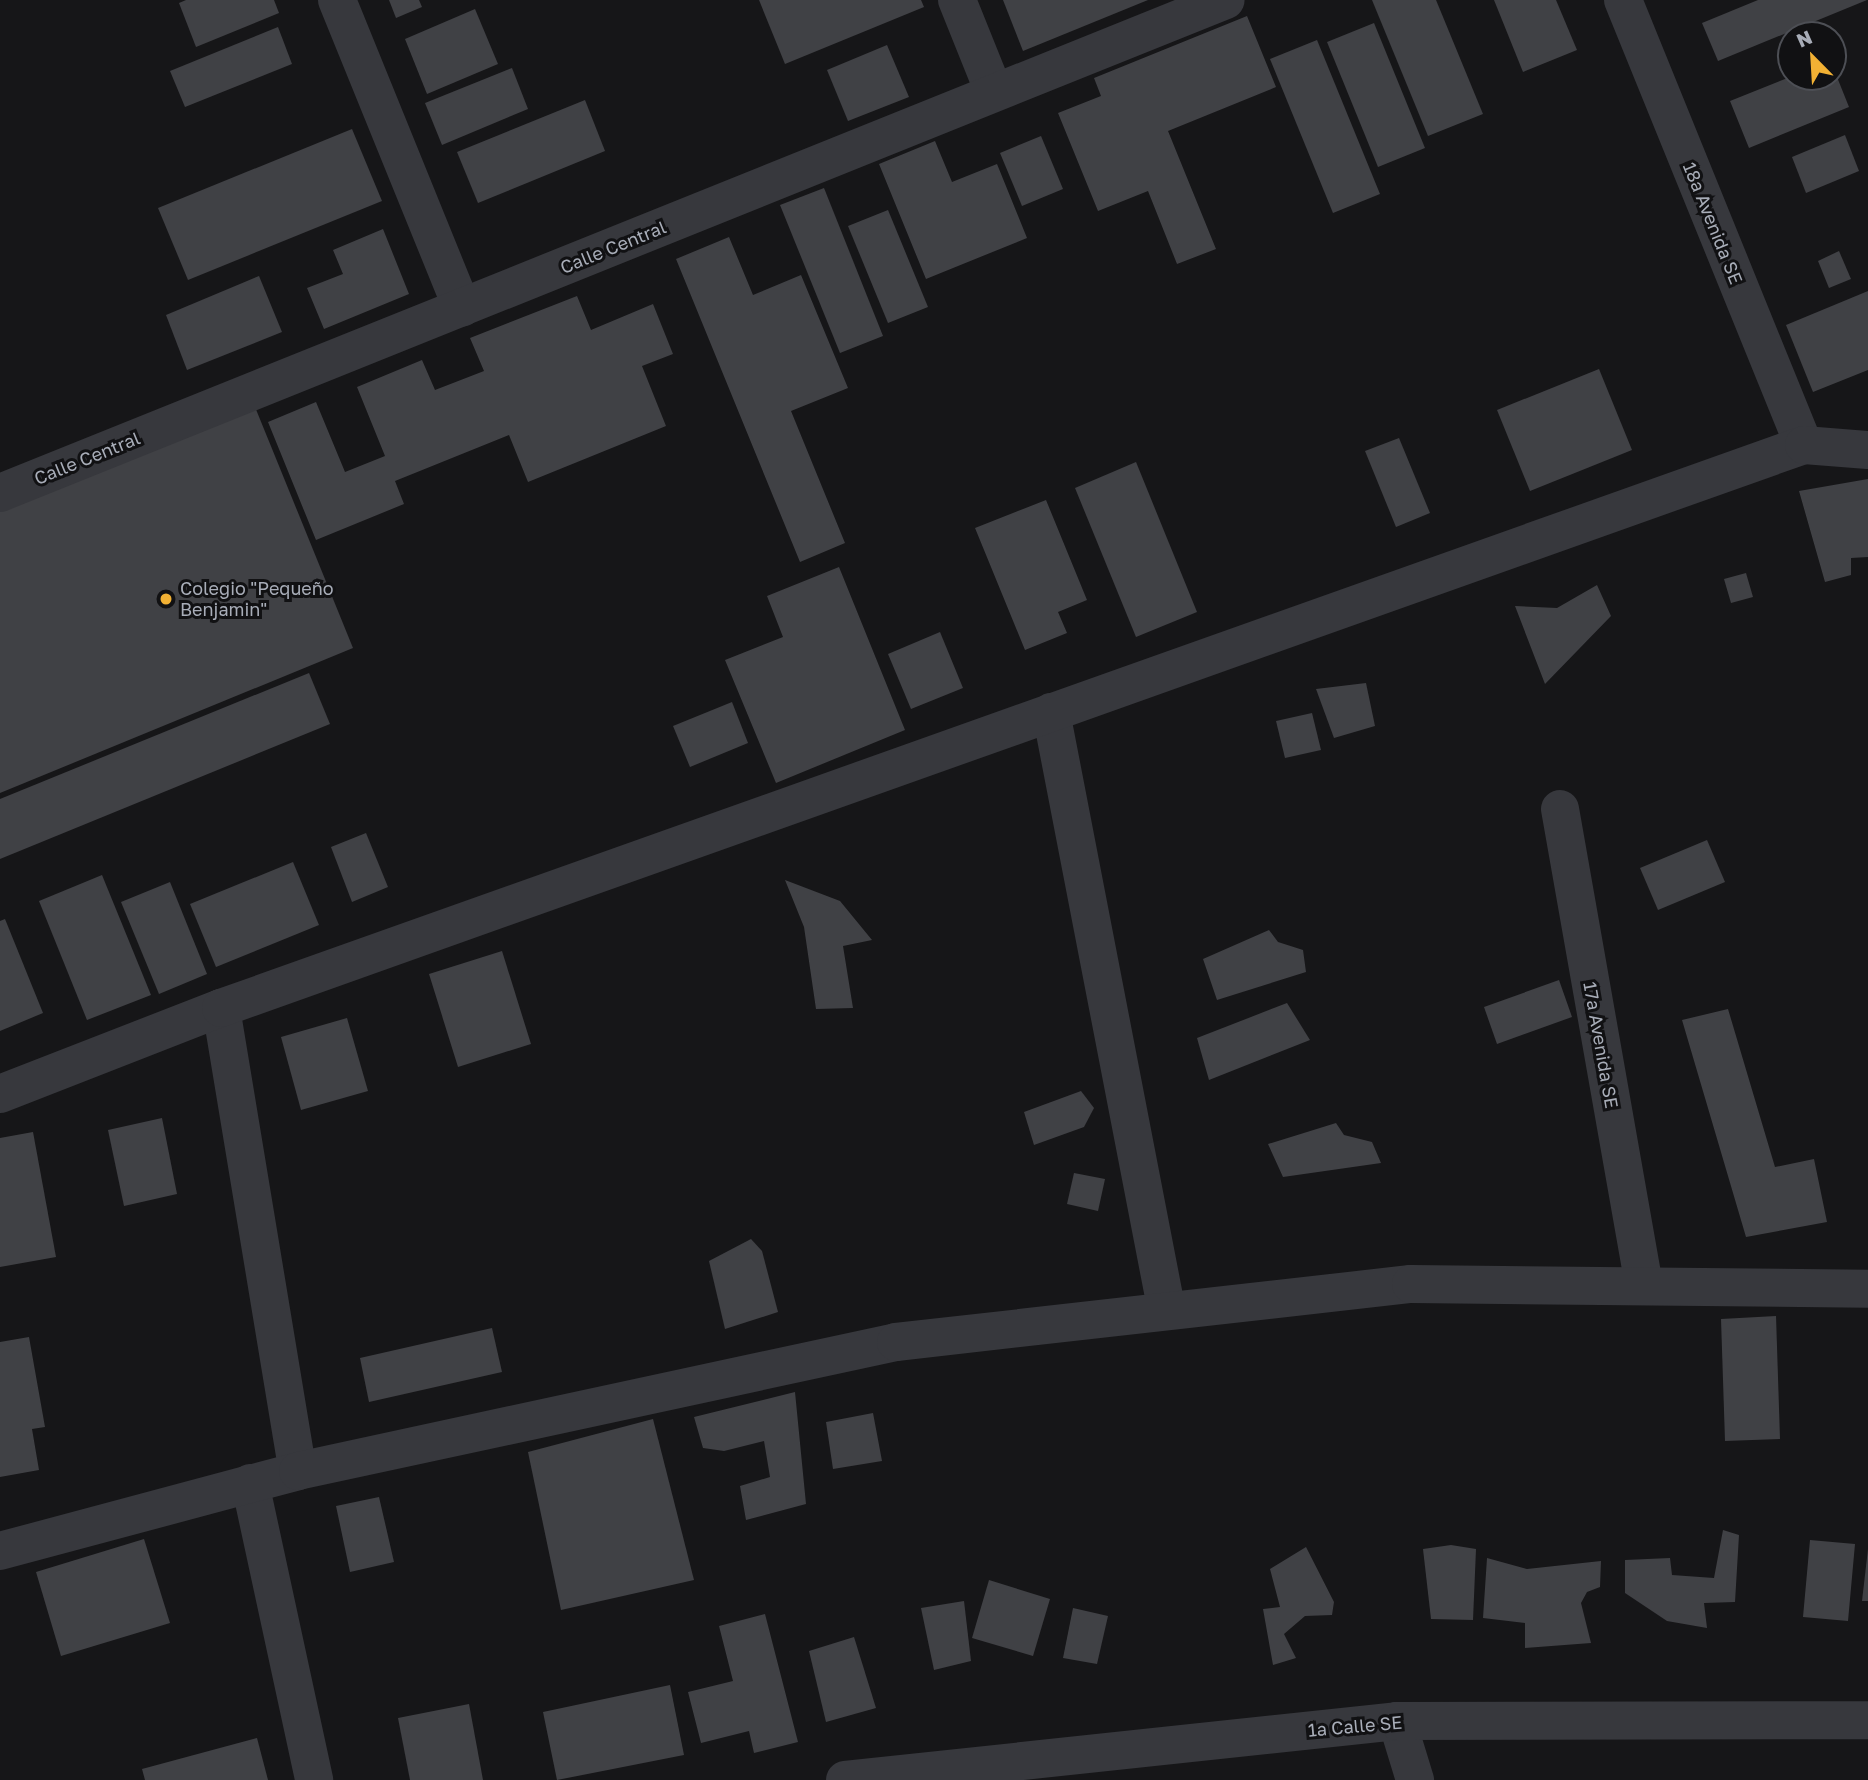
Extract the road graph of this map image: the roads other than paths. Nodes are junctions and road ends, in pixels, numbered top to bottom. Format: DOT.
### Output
graph roads {
  1 [pos="337,0"];
  2 [pos="957,0"];
  3 [pos="1226,0"];
  4 [pos="1623,0"];
  5 [pos="994,92"];
  6 [pos="462,309"];
  7 [pos="1804,445"];
  8 [pos="1868,450"];
  9 [pos="0,493"];
  10 [pos="1051,712"];
  11 [pos="1560,808"];
  12 [pos="221,1008"];
  13 [pos="0,1094"];
  14 [pos="1643,1282"];
  15 [pos="1868,1289"];
  16 [pos="1166,1307"];
  17 [pos="298,1471"];
  18 [pos="250,1483"];
  19 [pos="0,1551"];
  20 [pos="1868,1720"];
  21 [pos="1397,1721"];
  22 [pos="867,1778"];
  23 [pos="314,1780"];
  24 [pos="1415,1780"];
  1 -- 6 [label="street"];
  2 -- 5 [label="street"];
  3 -- 5 [label="street, Calle Central"];
  4 -- 7 [label="street, 18a Avenida SE"];
  5 -- 6 [label="street, Calle Central"];
  6 -- 9 [label="street, Calle Central"];
  7 -- 8 [label="street"];
  7 -- 10 [label="street"];
  10 -- 12 [label="street"];
  10 -- 16 [label="street"];
  11 -- 14 [label="street, 17a Avenida SE"];
  12 -- 13 [label="street"];
  12 -- 17 [label="street"];
  14 -- 15 [label="street"];
  14 -- 16 [label="street"];
  16 -- 17 [label="street"];
  17 -- 18 [label="street"];
  18 -- 19 [label="street"];
  18 -- 23 [label="street"];
  20 -- 21 [label="street, 1a Calle SE"];
  21 -- 22 [label="street, 1a Calle SE"];
  21 -- 24 [label="street"];
}
